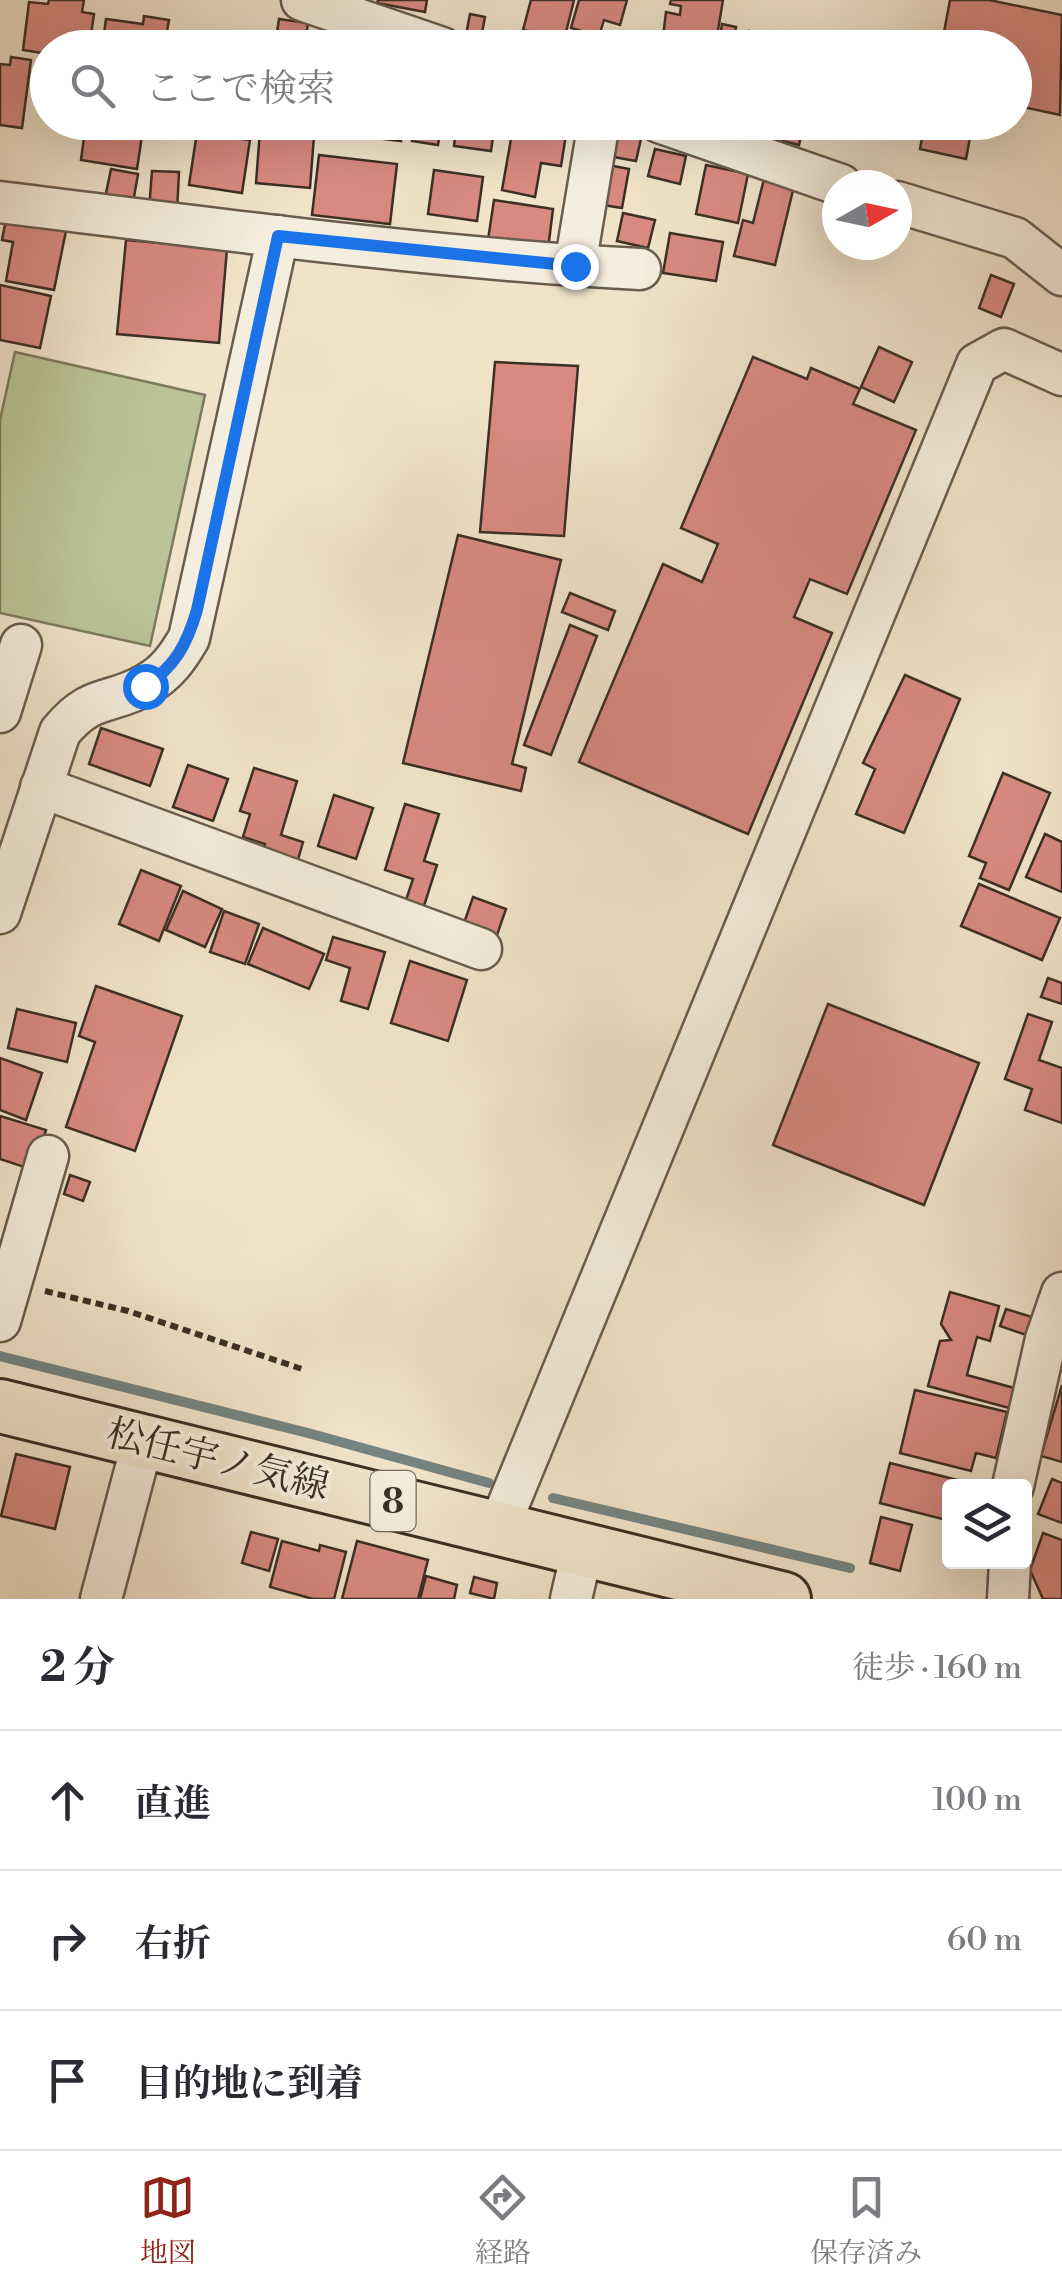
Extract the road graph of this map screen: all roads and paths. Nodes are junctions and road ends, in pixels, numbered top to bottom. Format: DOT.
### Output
graph roads {
  1 [pos="302,0"];
  2 [pos="390,30"];
  3 [pos="596,140"];
  4 [pos="711,140"];
  5 [pos="822,178"];
  6 [pos="0,202"];
  7 [pos="912,207"];
  8 [pos="278,236"];
  9 [pos="575,266"];
  10 [pos="640,270"];
  11 [pos="1062,275"];
  12 [pos="1062,375"];
  13 [pos="21,645"];
  14 [pos="0,712"];
  15 [pos="41,788"];
  16 [pos="0,913"];
  17 [pos="481,949"];
  18 [pos="48,1156"];
  19 [pos="1062,1293"];
  20 [pos="5,1302"];
  21 [pos="1054,1342"];
  22 [pos="302,1368"];
  23 [pos="0,1406"];
  24 [pos="143,1441"];
  25 [pos="1016,1479"];
  26 [pos="499,1527"];
  27 [pos="582,1547"];
  28 [pos="1010,1569"];
  29 [pos="101,1599"];
  30 [pos="571,1599"];
  31 [pos="784,1599"];
  32 [pos="1008,1599"];
  1 -- 2 [label="street"];
  3 -- 9 [label="street"];
  4 -- 5 [label="street"];
  6 -- 8 [label="street"];
  7 -- 11 [label="street"];
  8 -- 9 [label="street"];
  8 -- 15 [label="street"];
  9 -- 10 [label="street"];
  12 -- 26 [label="street"];
  13 -- 14 [label="street"];
  15 -- 16 [label="street"];
  15 -- 17 [label="street"];
  18 -- 20 [label="street"];
  19 -- 21 [label="street"];
  20 -- 22 [label="path"];
  21 -- 25 [label="street"];
  23 -- 24 [label="main road, 松任宇ノ気線 / 8"];
  24 -- 26 [label="main road, 松任宇ノ気線 / 8"];
  24 -- 29 [label="street"];
  26 -- 27 [label="main road, 松任宇ノ気線 / 8"];
  27 -- 30 [label="street"];
  27 -- 31 [label="main road, 松任宇ノ気線 / 8"];
  28 -- 32 [label="street"];
}
